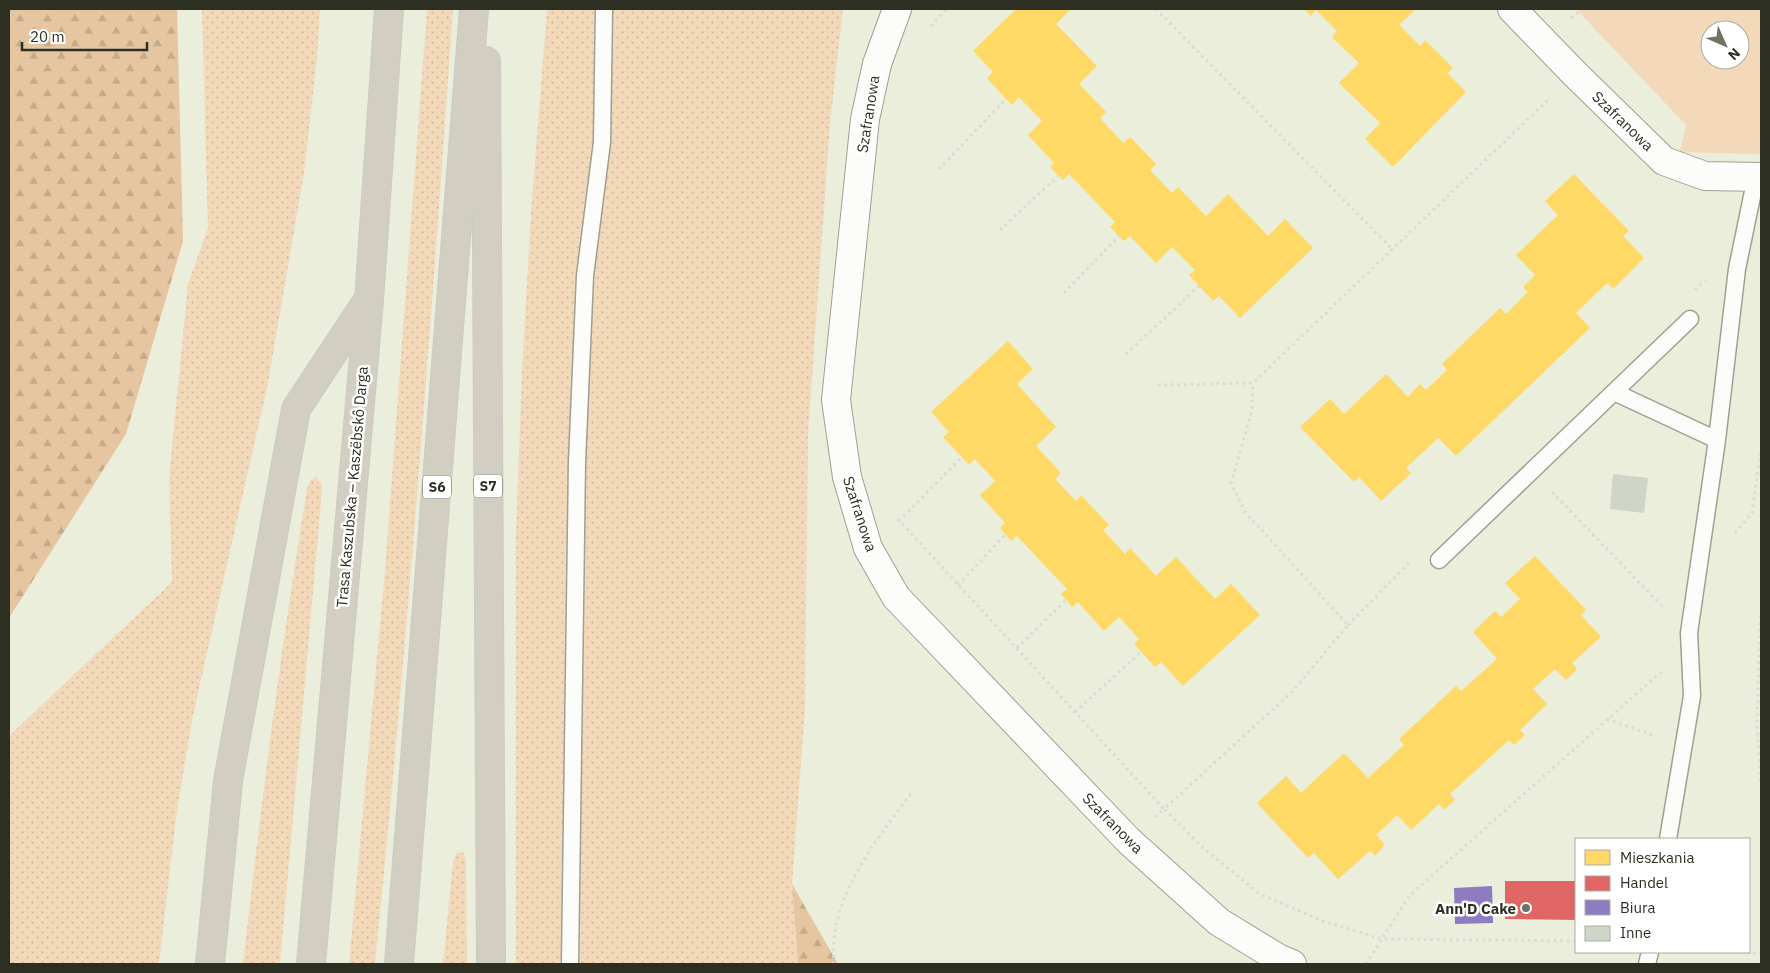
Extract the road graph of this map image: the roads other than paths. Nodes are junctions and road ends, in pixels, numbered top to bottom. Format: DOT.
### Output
graph roads {
  1 [pos="389,9"];
  2 [pos="474,9"];
  3 [pos="486,9"];
  4 [pos="604,9"];
  5 [pos="897,9"];
  6 [pos="1512,9"];
  7 [pos="1758,177"];
  8 [pos="369,300"];
  9 [pos="1690,319"];
  10 [pos="1614,392"];
  11 [pos="1717,440"];
  12 [pos="1439,560"];
  13 [pos="1668,838"];
  14 [pos="210,964"];
  15 [pos="311,964"];
  16 [pos="399,964"];
  17 [pos="490,964"];
  18 [pos="570,964"];
  19 [pos="1292,964"];
  1 -- 8 [label="highway, Trasa Kaszubska – Kaszëbskô Darga"];
  2 -- 16 [label="highway, S6"];
  3 -- 17 [label="highway, S7"];
  4 -- 18 [label="lane"];
  5 -- 19 [label="street, Szafranowa"];
  6 -- 7 [label="street, Szafranowa"];
  7 -- 11 [label="lane"];
  8 -- 14 [label="highway"];
  8 -- 15 [label="highway, Trasa Kaszubska – Kaszëbskô Darga"];
  9 -- 10 [label="lane"];
  10 -- 11 [label="lane"];
  10 -- 12 [label="lane"];
  11 -- 13 [label="lane"];
}
